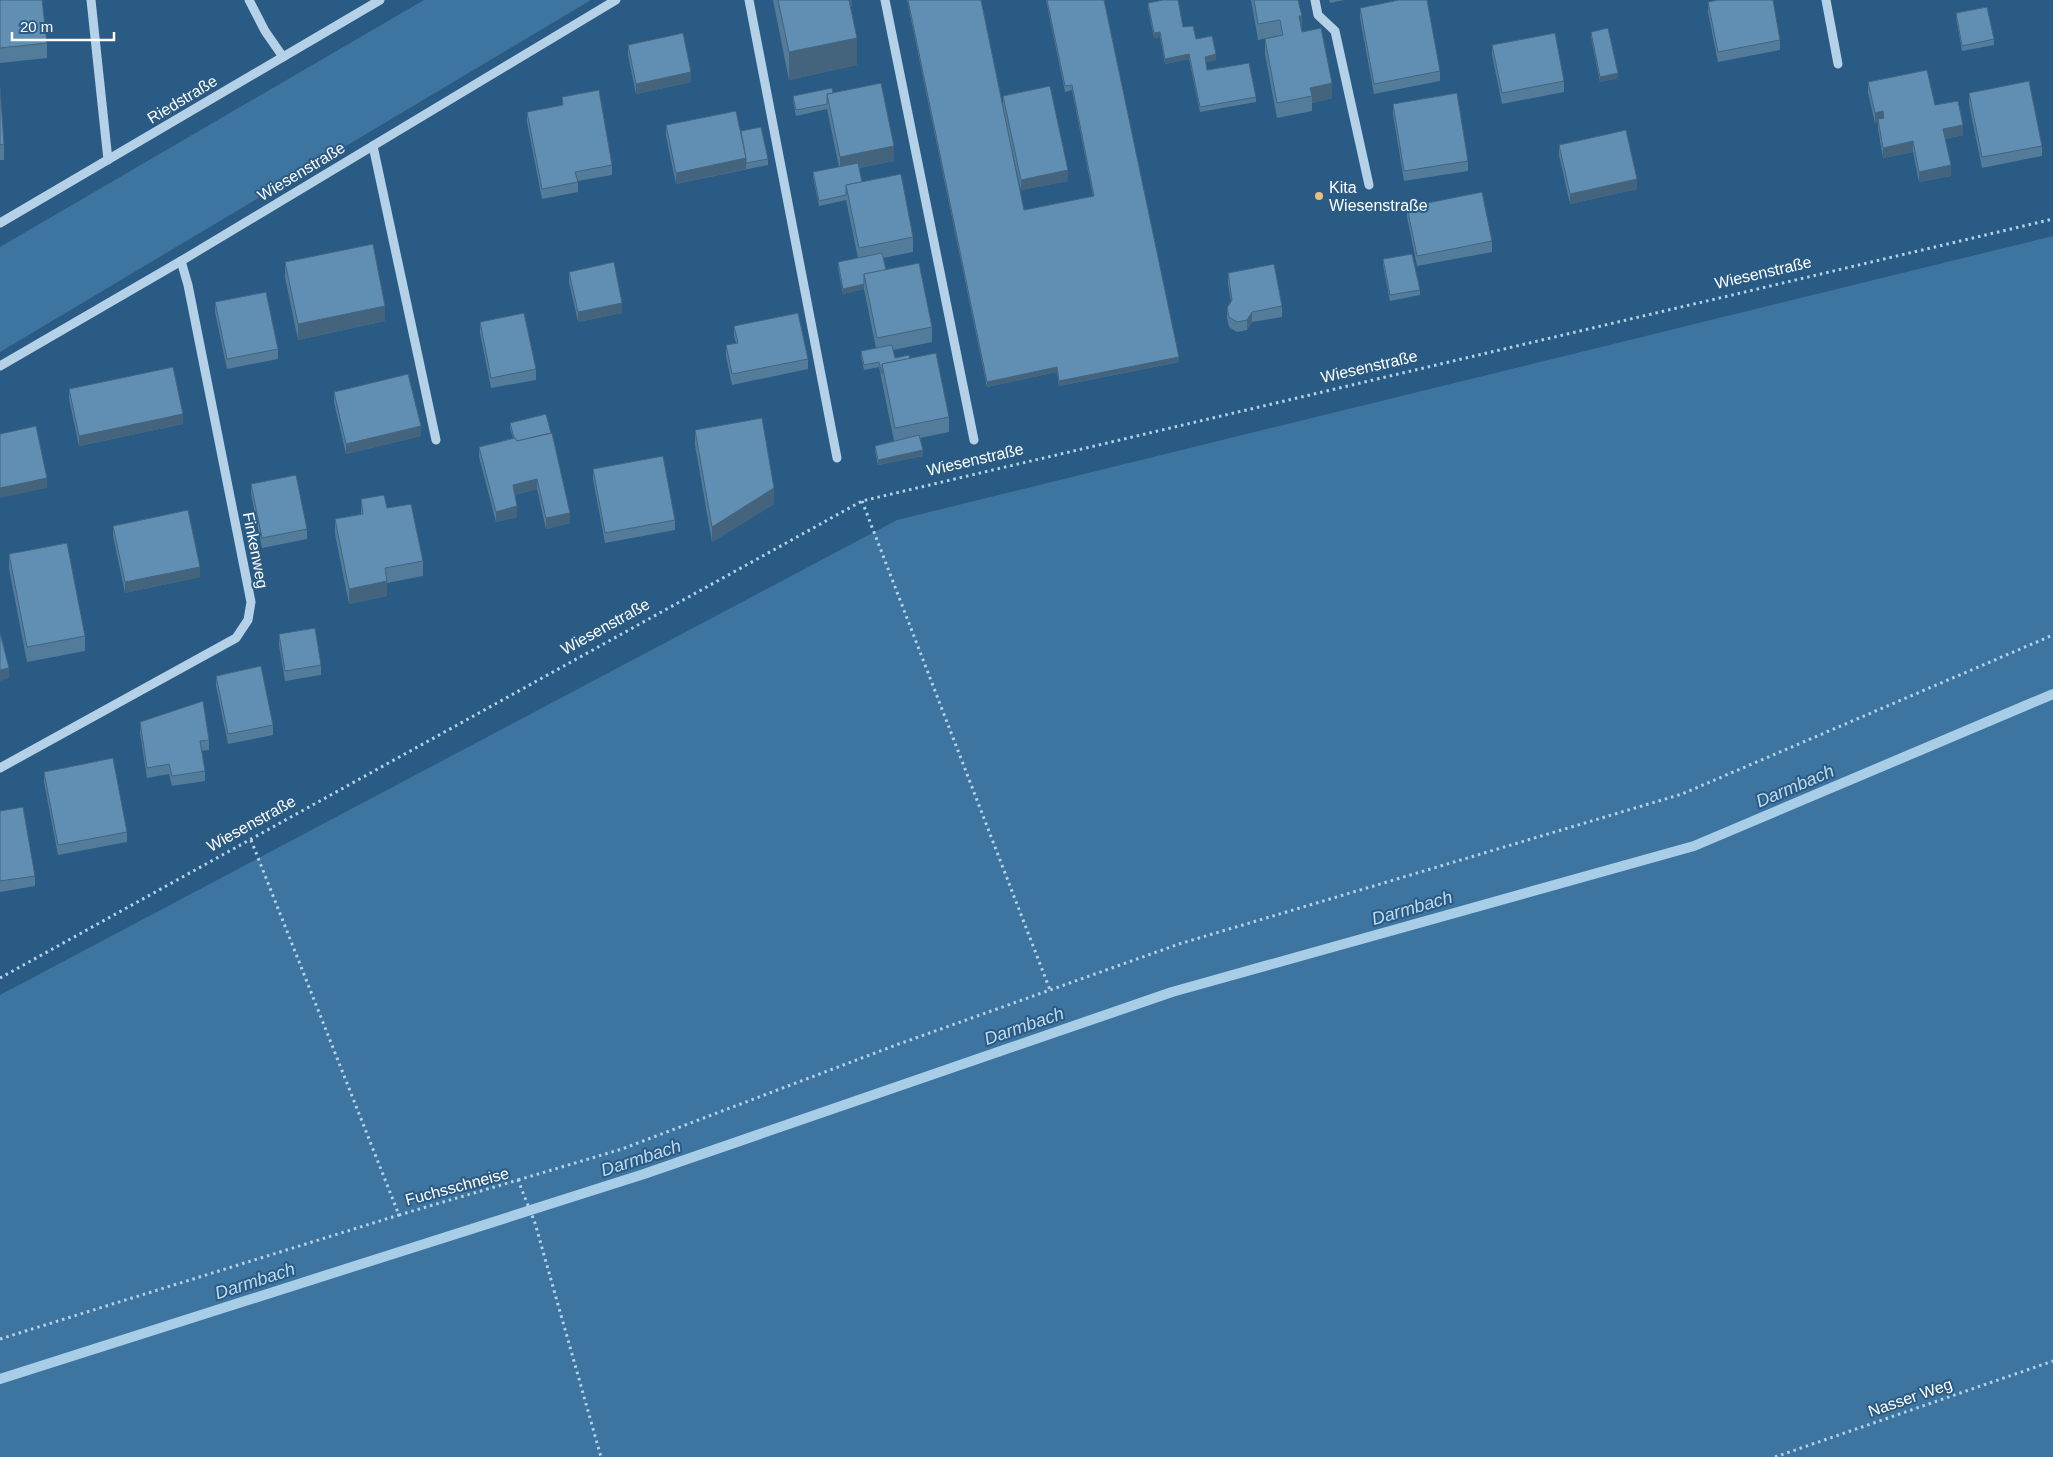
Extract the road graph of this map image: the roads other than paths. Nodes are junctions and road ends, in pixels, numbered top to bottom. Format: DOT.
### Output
graph roads {
  1 [pos="92,0"];
  2 [pos="249,0"];
  3 [pos="380,0"];
  4 [pos="616,0"];
  5 [pos="749,0"];
  6 [pos="885,0"];
  7 [pos="1315,0"];
  8 [pos="1826,0"];
  9 [pos="283,57"];
  10 [pos="1838,64"];
  11 [pos="373,146"];
  12 [pos="108,160"];
  13 [pos="1369,185"];
  14 [pos="0,223"];
  15 [pos="181,261"];
  16 [pos="0,366"];
  17 [pos="436,440"];
  18 [pos="974,440"];
  19 [pos="837,458"];
  20 [pos="0,768"];
  1 -- 12 [label="street"];
  2 -- 9 [label="street"];
  3 -- 9 [label="street, Riedstraße"];
  4 -- 11 [label="street, Wiesenstraße"];
  5 -- 19 [label="street"];
  6 -- 18 [label="street"];
  7 -- 13 [label="street"];
  8 -- 10 [label="street"];
  9 -- 12 [label="street, Riedstraße"];
  11 -- 15 [label="street, Wiesenstraße"];
  11 -- 17 [label="street"];
  12 -- 14 [label="street, Riedstraße"];
  15 -- 16 [label="street, Wiesenstraße"];
  15 -- 20 [label="street, Finkenweg"];
}
